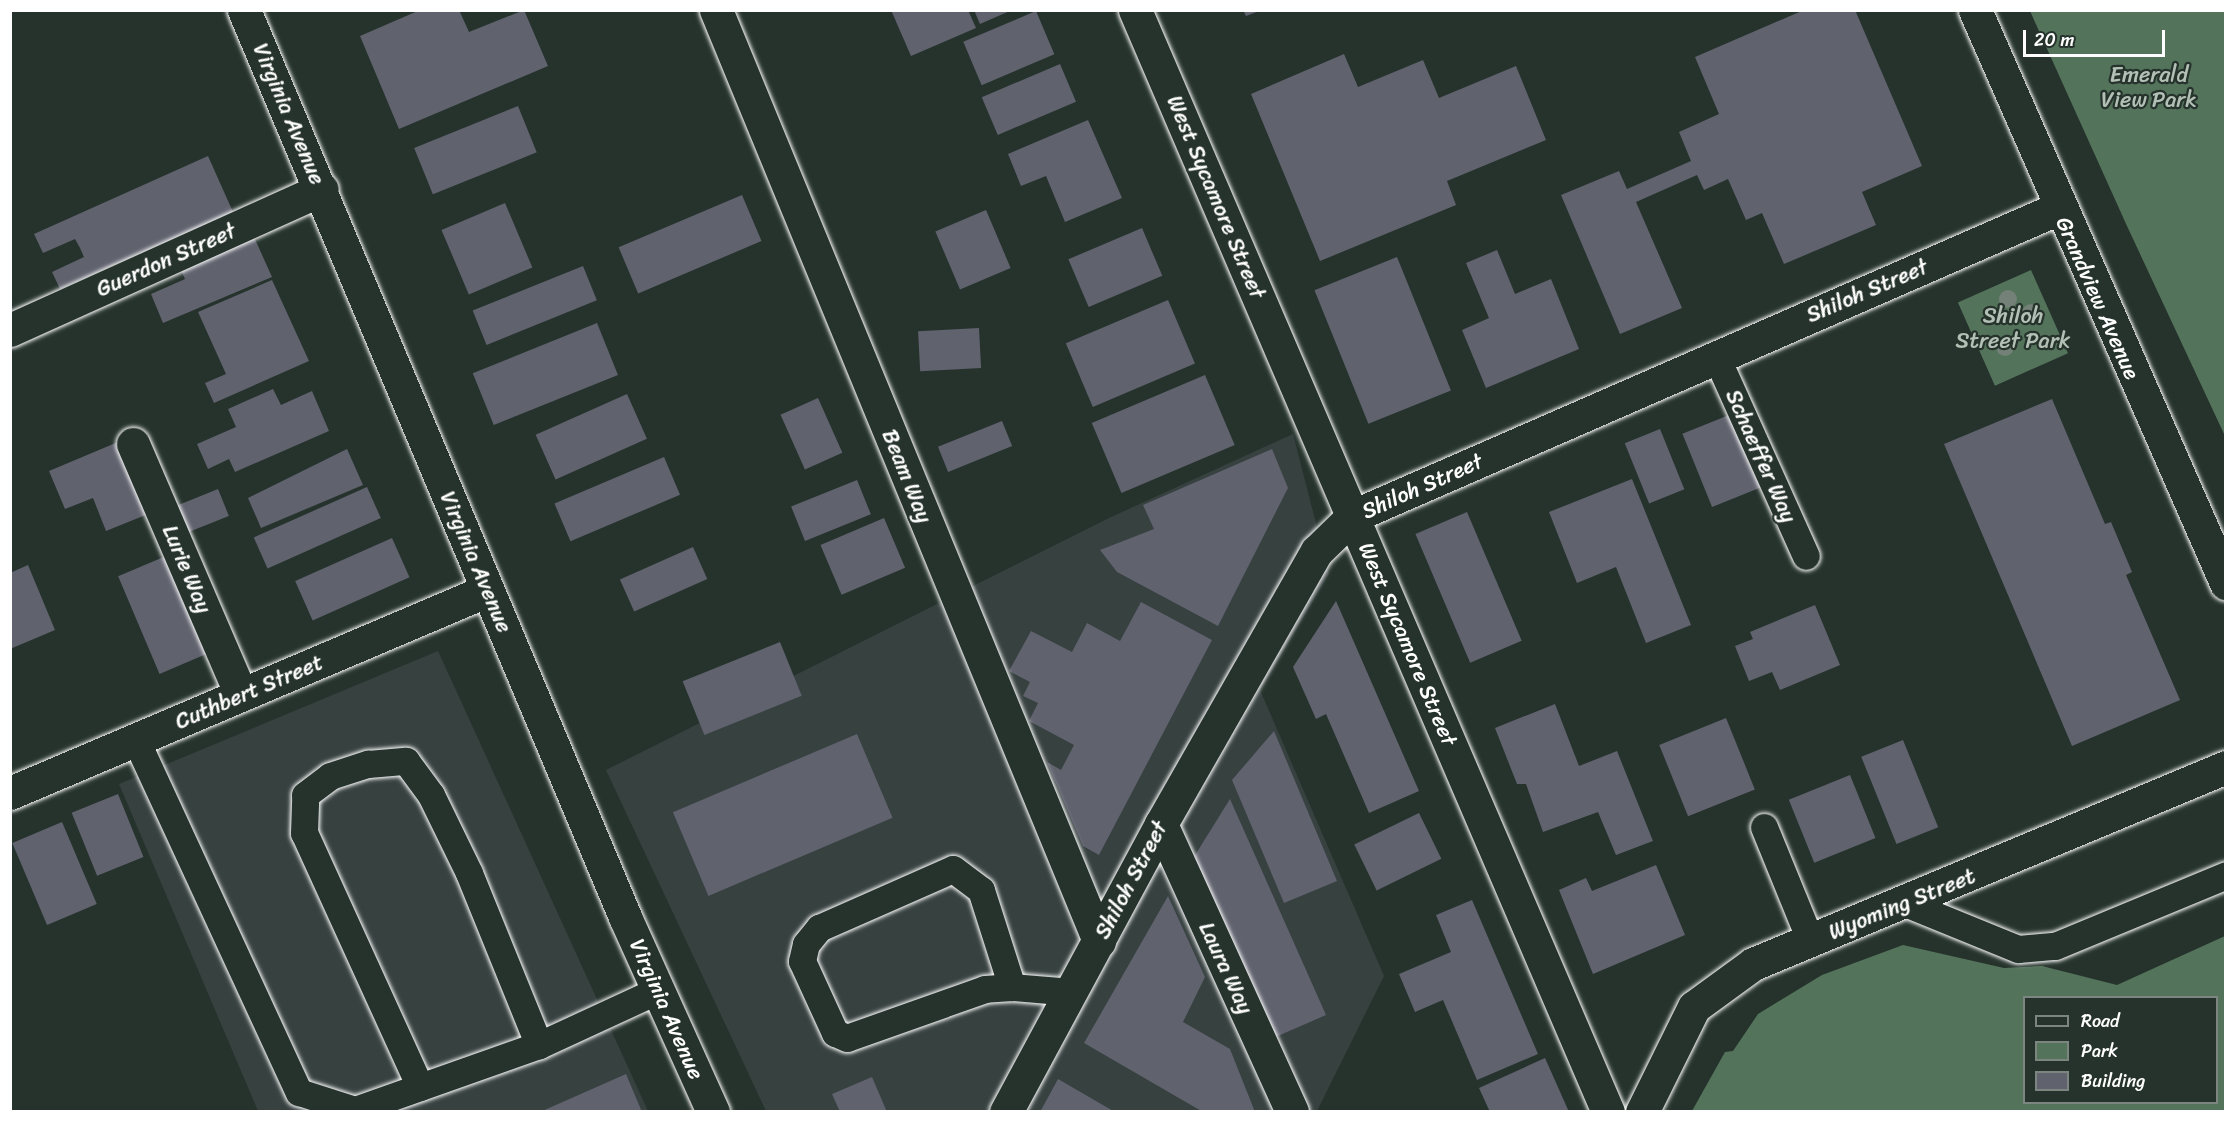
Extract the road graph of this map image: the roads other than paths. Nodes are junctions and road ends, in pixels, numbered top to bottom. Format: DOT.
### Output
graph roads {
  1 [pos="244,10"];
  2 [pos="716,10"];
  3 [pos="1135,10"];
  4 [pos="1975,10"];
  5 [pos="322,189"];
  6 [pos="2059,208"];
  7 [pos="10,330"];
  8 [pos="1716,356"];
  9 [pos="133,444"];
  10 [pos="1353,516"];
  11 [pos="1806,556"];
  12 [pos="2226,583"];
  13 [pos="488,590"];
  14 [pos="242,695"];
  15 [pos="136,740"];
  16 [pos="2226,767"];
  17 [pos="12,788"];
  18 [pos="1161,824"];
  19 [pos="1764,827"];
  20 [pos="2226,875"];
  21 [pos="1905,903"];
  22 [pos="1099,941"];
  23 [pos="1811,942"];
  24 [pos="1012,987"];
  25 [pos="658,990"];
  26 [pos="1071,992"];
  27 [pos="539,1045"];
  28 [pos="420,1087"];
  29 [pos="713,1112"];
  30 [pos="1006,1112"];
  31 [pos="1292,1112"];
  32 [pos="1608,1112"];
  33 [pos="1642,1112"];
  1 -- 5 [label="street, Virginia Avenue"];
  2 -- 22 [label="street, Beam Way"];
  3 -- 10 [label="street, West Sycamore Street"];
  4 -- 6 [label="street, Grandview Avenue"];
  5 -- 7 [label="street, Guerdon Street"];
  5 -- 13 [label="street, Virginia Avenue"];
  6 -- 8 [label="street, Shiloh Street"];
  6 -- 12 [label="street, Grandview Avenue"];
  8 -- 10 [label="street, Shiloh Street"];
  8 -- 11 [label="lane, Schaeffer Way"];
  9 -- 14 [label="street, Lurie Way"];
  10 -- 18 [label="street, Shiloh Street"];
  10 -- 32 [label="street, West Sycamore Street"];
  13 -- 14 [label="street, Cuthbert Street"];
  13 -- 25 [label="street, Virginia Avenue"];
  14 -- 15 [label="street, Cuthbert Street"];
  15 -- 17 [label="street, Cuthbert Street"];
  15 -- 28 [label="lane"];
  16 -- 21 [label="street, Wyoming Street"];
  18 -- 22 [label="street, Shiloh Street"];
  18 -- 31 [label="street, Laura Way"];
  19 -- 23 [label="lane"];
  20 -- 21 [label="lane"];
  21 -- 23 [label="street, Wyoming Street"];
  22 -- 26 [label="street, Shiloh Street"];
  23 -- 33 [label="street, Wyoming Street"];
  24 -- 24 [label="lane"];
  24 -- 26 [label="lane"];
  25 -- 27 [label="lane"];
  25 -- 29 [label="street, Virginia Avenue"];
  26 -- 30 [label="street, Shiloh Street"];
  27 -- 28 [label="lane"];
  27 -- 28 [label="lane"];
}
